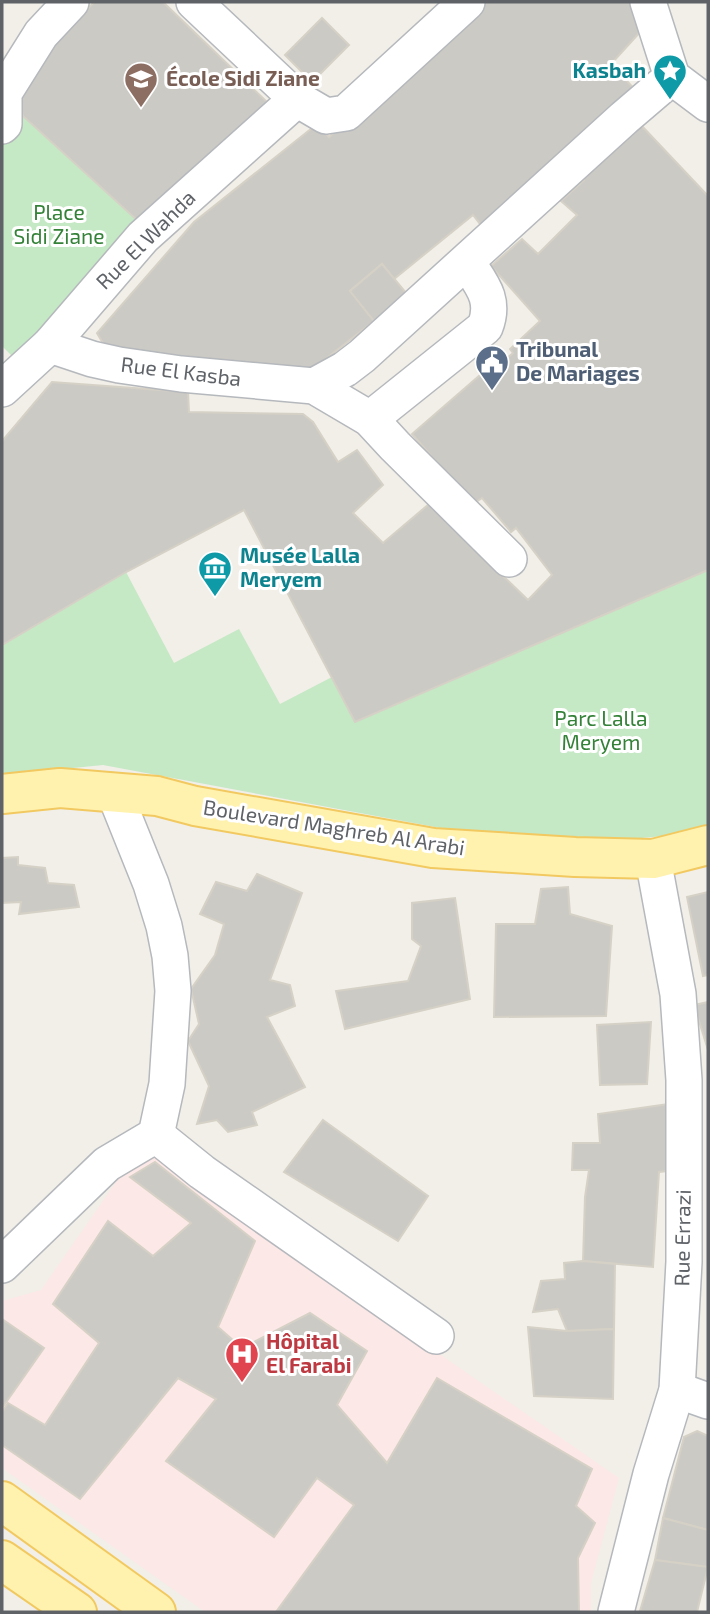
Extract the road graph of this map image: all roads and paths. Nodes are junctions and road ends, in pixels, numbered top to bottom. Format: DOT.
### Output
graph roads {
  1 [pos="71,2"];
  2 [pos="194,2"];
  3 [pos="467,2"];
  4 [pos="648,2"];
  5 [pos="672,77"];
  6 [pos="297,99"];
  7 [pos="708,104"];
  8 [pos="2,126"];
  9 [pos="467,262"];
  10 [pos="50,345"];
  11 [pos="314,386"];
  12 [pos="2,389"];
  13 [pos="370,419"];
  14 [pos="509,559"];
  15 [pos="114,792"];
  16 [pos="2,794"];
  17 [pos="708,845"];
  18 [pos="653,859"];
  19 [pos="156,1135"];
  20 [pos="2,1265"];
  21 [pos="436,1336"];
  22 [pos="692,1396"];
  23 [pos="2,1501"];
  24 [pos="78,1557"];
  25 [pos="2,1560"];
  26 [pos="65,1604"];
  27 [pos="156,1612"];
  28 [pos="616,1612"];
  1 -- 8 [label="street"];
  2 -- 6 [label="street"];
  3 -- 6 [label="street"];
  4 -- 5 [label="street"];
  5 -- 7 [label="street"];
  5 -- 9 [label="street"];
  6 -- 10 [label="street, Rue El Wahda"];
  9 -- 11 [label="street"];
  9 -- 13 [label="street"];
  10 -- 11 [label="street, Rue El Kasba"];
  10 -- 12 [label="street, Rue El Wahda"];
  11 -- 13 [label="street"];
  13 -- 14 [label="street"];
  15 -- 16 [label="main road, Boulevard Maghreb Al Arabi"];
  15 -- 18 [label="main road, Boulevard Maghreb Al Arabi"];
  15 -- 19 [label="street"];
  17 -- 18 [label="main road, Boulevard Maghreb Al Arabi"];
  18 -- 22 [label="street, Rue Errazi"];
  19 -- 20 [label="street"];
  19 -- 21 [label="street"];
  22 -- 28 [label="street, Rue Errazi"];
  23 -- 24 [label="main road"];
  24 -- 26 [label="main road"];
  24 -- 27 [label="main road"];
  25 -- 26 [label="main road"];
}
